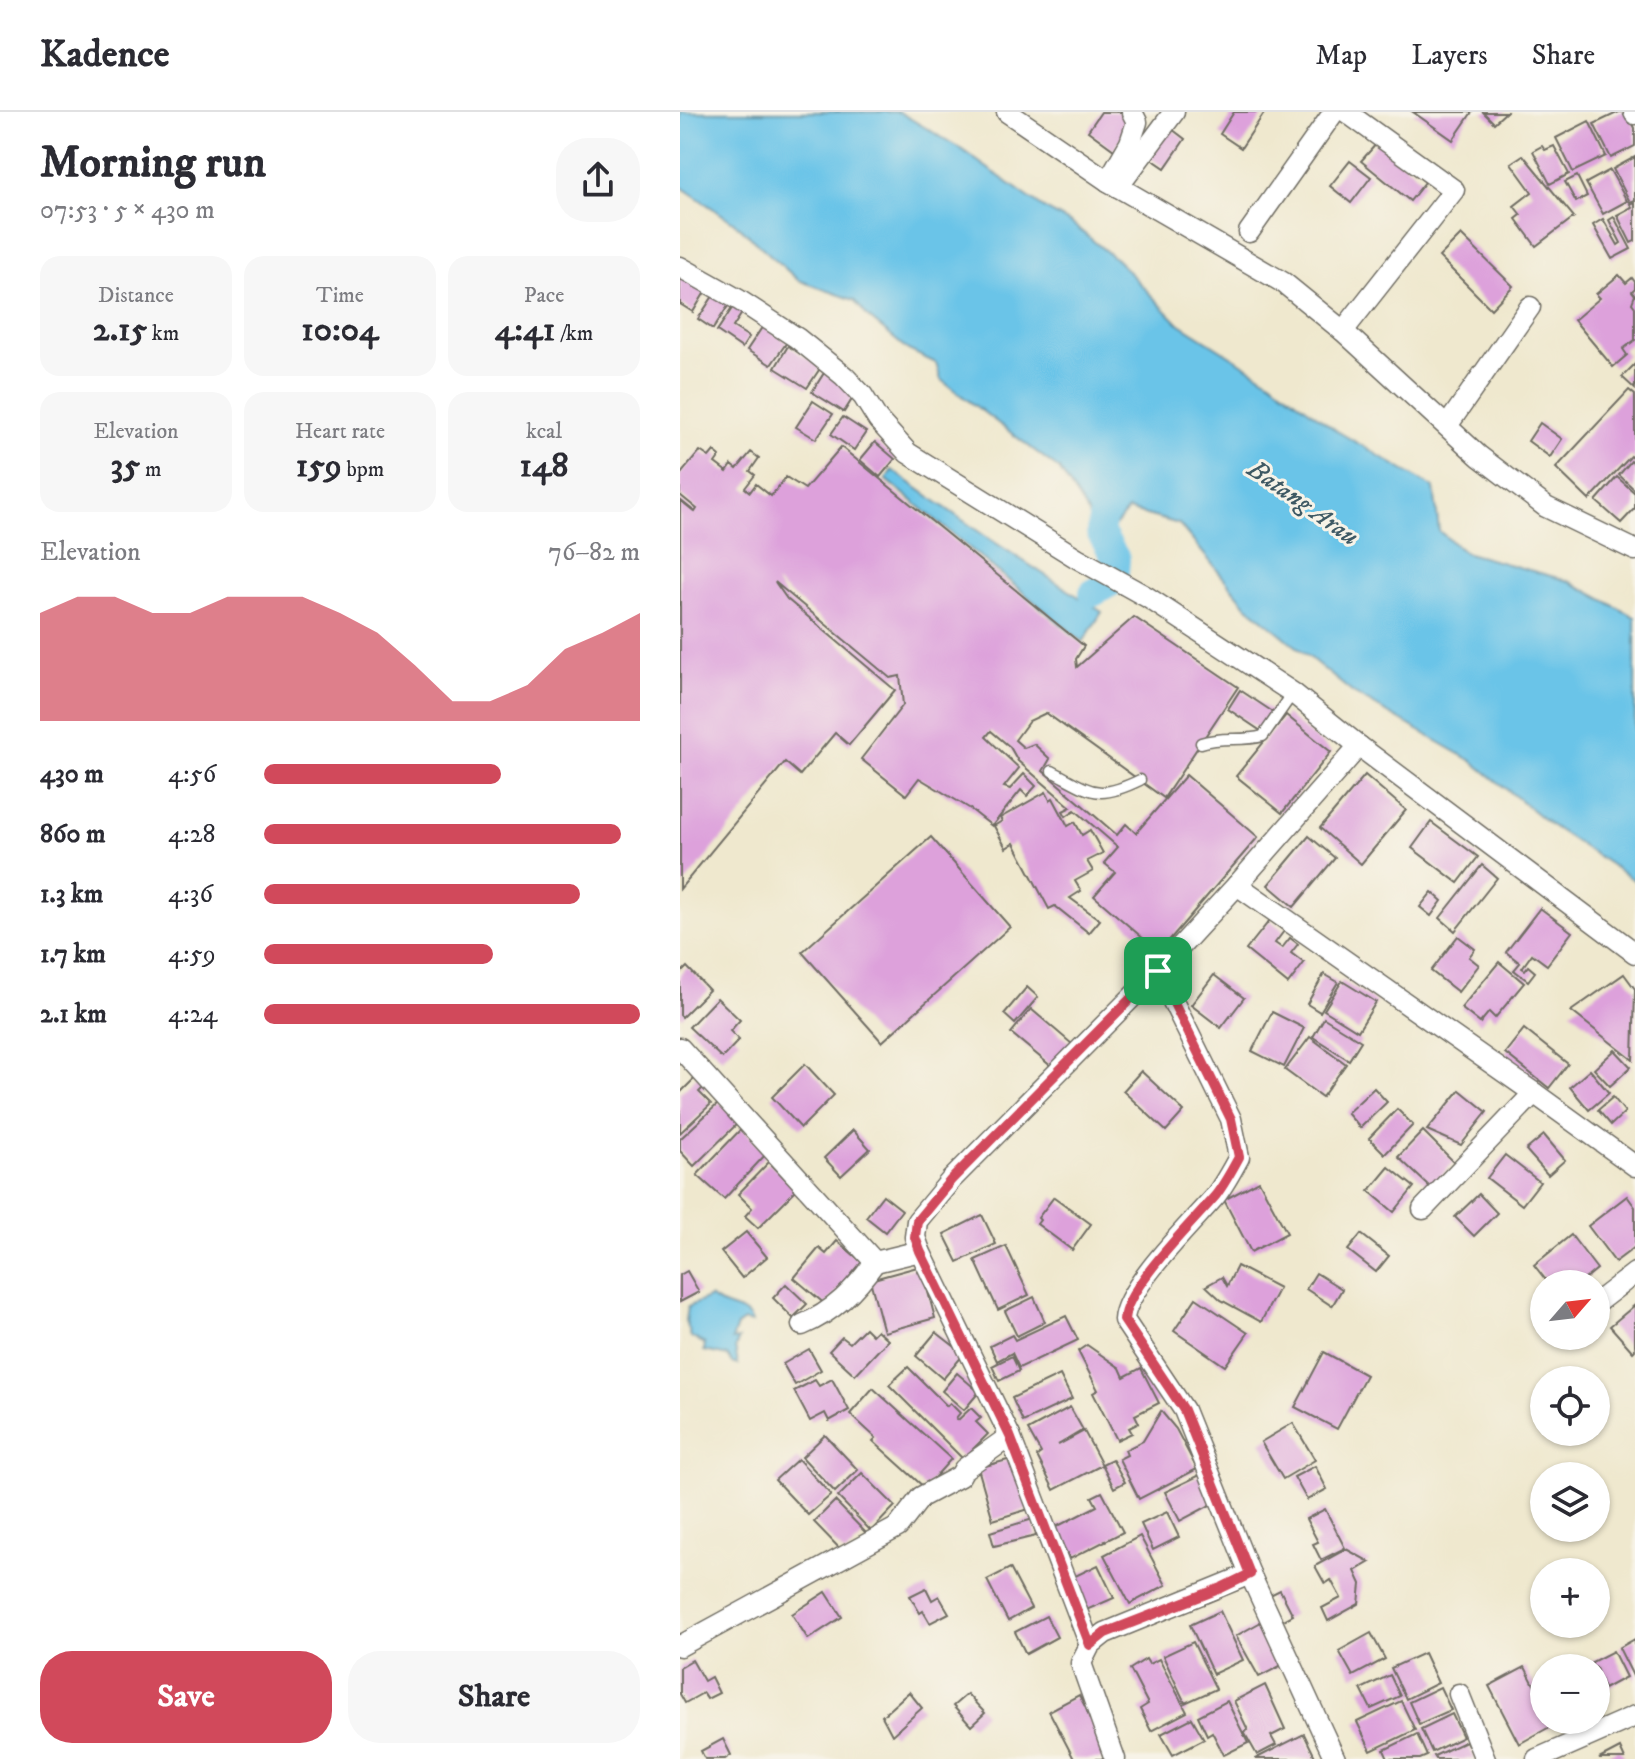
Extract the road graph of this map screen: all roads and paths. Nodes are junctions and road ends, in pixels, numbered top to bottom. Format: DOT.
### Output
graph roads {
  1 [pos="1007,112"];
  2 [pos="1132,112"];
  3 [pos="1174,112"];
  4 [pos="1334,112"];
  5 [pos="1346,112"];
  6 [pos="1113,184"];
  7 [pos="1249,232"];
  8 [pos="680,267"];
  9 [pos="1530,307"];
  10 [pos="1343,331"];
  11 [pos="1447,426"];
  12 [pos="1635,550"];
  13 [pos="1293,693"];
  14 [pos="1201,743"];
  15 [pos="1359,746"];
  16 [pos="1052,771"];
  17 [pos="1140,780"];
  18 [pos="1237,885"];
  19 [pos="1635,953"];
  20 [pos="1158,971"];
  21 [pos="680,1048"];
  22 [pos="1534,1093"];
  23 [pos="1635,1166"];
  24 [pos="1423,1209"];
  25 [pos="920,1251"];
  26 [pos="875,1262"];
  27 [pos="1635,1273"];
  28 [pos="1610,1292"];
  29 [pos="802,1325"];
  30 [pos="1010,1436"];
  31 [pos="1250,1574"];
  32 [pos="1090,1645"];
  33 [pos="680,1646"];
  34 [pos="1459,1694"];
  35 [pos="1635,1716"];
  36 [pos="1115,1759"];
  37 [pos="1335,1759"];
  38 [pos="1485,1759"];
  39 [pos="1537,1759"];
  1 -- 6 [label="street"];
  2 -- 6 [label="street"];
  3 -- 6 [label="street"];
  4 -- 7 [label="street"];
  5 -- 10 [label="street"];
  6 -- 10 [label="street"];
  8 -- 13 [label="street"];
  9 -- 11 [label="street"];
  10 -- 11 [label="street"];
  11 -- 12 [label="street"];
  13 -- 14 [label="lane"];
  13 -- 15 [label="street"];
  15 -- 18 [label="street"];
  15 -- 19 [label="street"];
  16 -- 17 [label="lane"];
  18 -- 20 [label="street"];
  18 -- 22 [label="street"];
  20 -- 25 [label="street"];
  20 -- 31 [label="street"];
  21 -- 26 [label="street"];
  22 -- 23 [label="street"];
  22 -- 24 [label="street"];
  25 -- 26 [label="street"];
  25 -- 30 [label="street"];
  26 -- 29 [label="street"];
  27 -- 28 [label="street"];
  30 -- 32 [label="street"];
  30 -- 33 [label="street"];
  31 -- 32 [label="street"];
  31 -- 37 [label="street"];
  32 -- 36 [label="street"];
  34 -- 38 [label="street"];
  35 -- 39 [label="street"];
}
